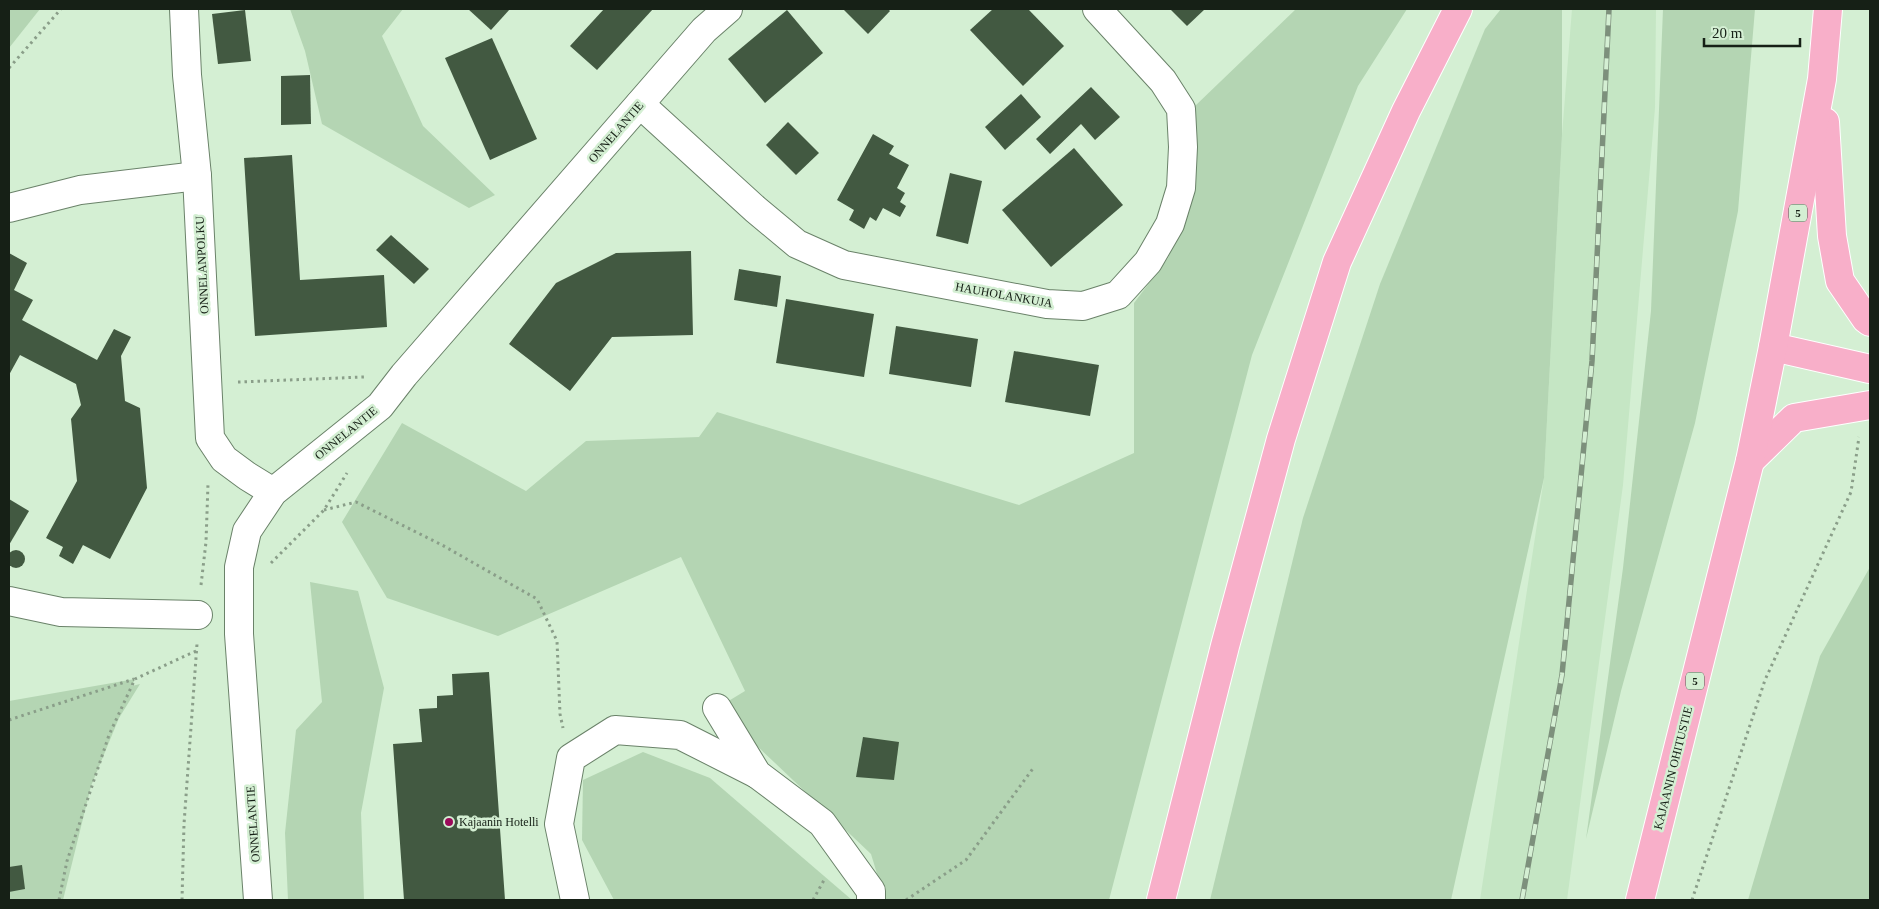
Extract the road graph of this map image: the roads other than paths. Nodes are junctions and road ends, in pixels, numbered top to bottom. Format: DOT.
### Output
graph roads {
  1 [pos="184,9"];
  2 [pos="728,9"];
  3 [pos="1097,9"];
  4 [pos="1458,9"];
  5 [pos="1828,9"];
  6 [pos="1822,79"];
  7 [pos="640,104"];
  8 [pos="197,176"];
  9 [pos="9,208"];
  10 [pos="1870,322"];
  11 [pos="1773,347"];
  12 [pos="1870,369"];
  13 [pos="1867,405"];
  14 [pos="1750,461"];
  15 [pos="273,492"];
  16 [pos="9,601"];
  17 [pos="198,615"];
  18 [pos="717,708"];
  19 [pos="757,774"];
  20 [pos="258,900"];
  21 [pos="575,900"];
  22 [pos="871,900"];
  23 [pos="1161,900"];
  24 [pos="1640,900"];
  1 -- 8 [label="street, ONNELANPOLKU"];
  2 -- 7 [label="street, ONNELANTIE"];
  3 -- 7 [label="street, HAUHOLANKUJA"];
  4 -- 23 [label="highway"];
  5 -- 6 [label="highway, 5"];
  6 -- 10 [label="highway"];
  6 -- 11 [label="highway, 5"];
  7 -- 15 [label="street, ONNELANTIE"];
  8 -- 9 [label="street"];
  8 -- 15 [label="street, ONNELANPOLKU"];
  11 -- 12 [label="highway"];
  11 -- 14 [label="highway, 5"];
  13 -- 14 [label="highway"];
  14 -- 24 [label="highway, KAJAANIN OHITUSTIE / 5"];
  15 -- 20 [label="street, ONNELANTIE"];
  16 -- 17 [label="street"];
  18 -- 19 [label="street"];
  19 -- 21 [label="street"];
  19 -- 22 [label="street"];
}
